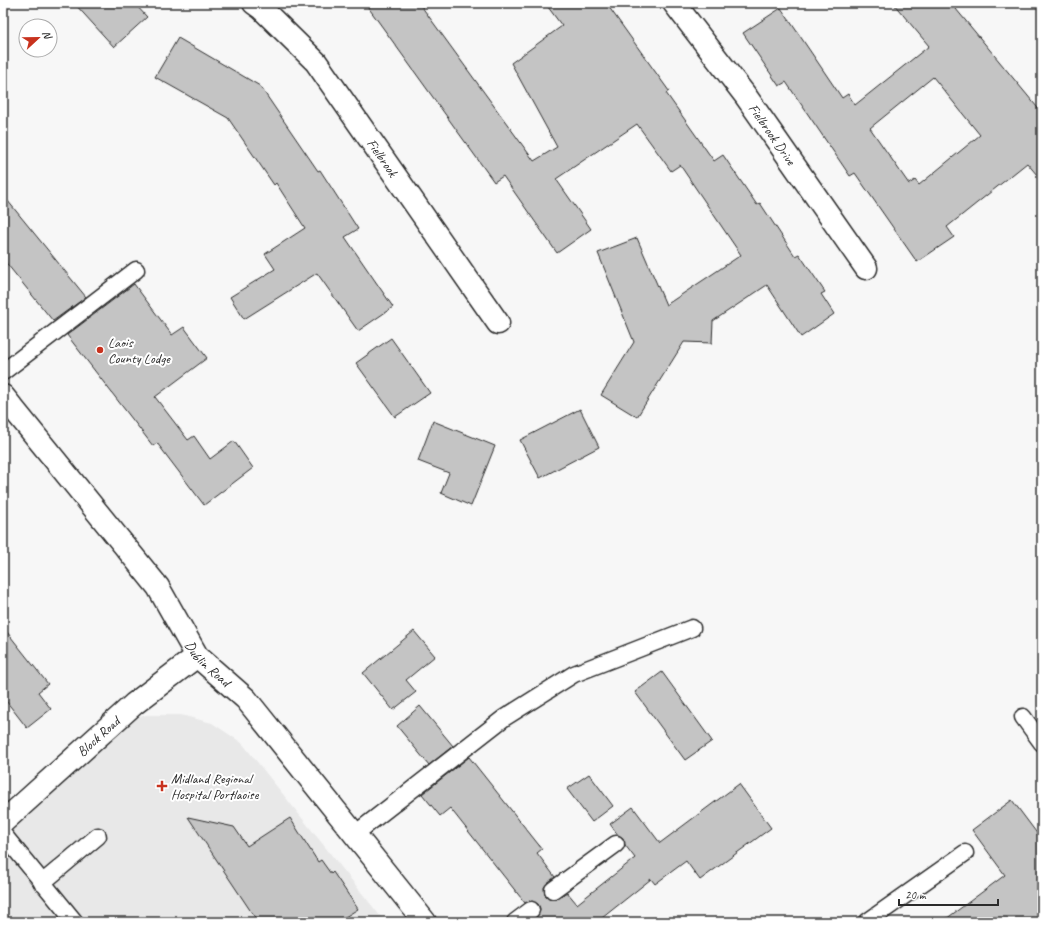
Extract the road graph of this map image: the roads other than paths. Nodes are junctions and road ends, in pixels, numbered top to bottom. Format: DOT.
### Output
graph roads {
  1 [pos="254,3"];
  2 [pos="674,3"];
  3 [pos="866,268"];
  4 [pos="136,270"];
  5 [pos="498,322"];
  6 [pos="3,372"];
  7 [pos="3,396"];
  8 [pos="692,628"];
  9 [pos="198,656"];
  10 [pos="1022,717"];
  11 [pos="1042,743"];
  12 [pos="3,822"];
  13 [pos="3,834"];
  14 [pos="355,834"];
  15 [pos="98,836"];
  16 [pos="616,844"];
  17 [pos="965,854"];
  18 [pos="42,883"];
  19 [pos="553,890"];
  20 [pos="531,910"];
  21 [pos="75,922"];
  22 [pos="425,922"];
  23 [pos="515,922"];
  24 [pos="867,922"];
  1 -- 5 [label="street, Fielbrook"];
  2 -- 3 [label="street, Fielbrook Drive"];
  4 -- 6 [label="lane"];
  7 -- 9 [label="street, Dublin Road"];
  8 -- 14 [label="lane"];
  9 -- 12 [label="street, Block Road"];
  9 -- 14 [label="street, Dublin Road"];
  10 -- 11 [label="lane"];
  13 -- 18 [label="lane"];
  14 -- 22 [label="street, Dublin Road"];
  15 -- 18 [label="lane"];
  16 -- 19 [label="lane"];
  17 -- 24 [label="lane"];
  18 -- 21 [label="lane"];
  20 -- 23 [label="lane"];
}
